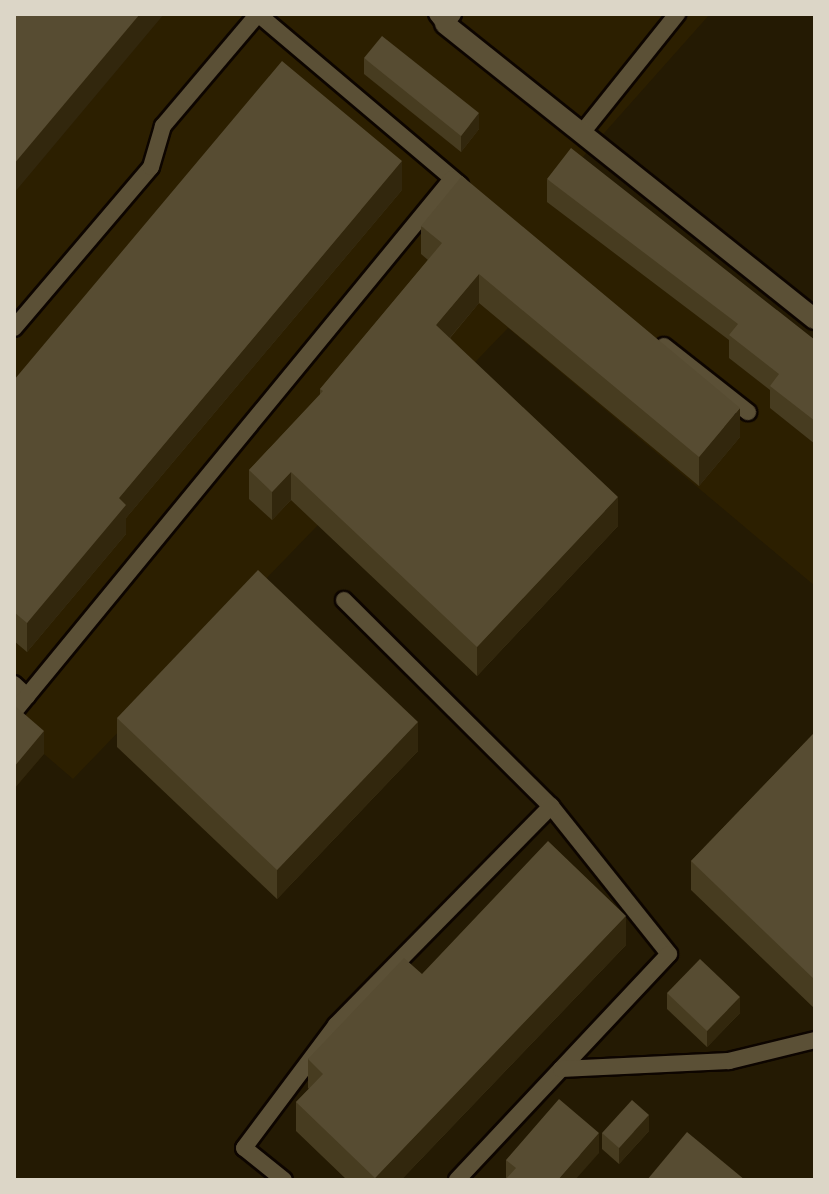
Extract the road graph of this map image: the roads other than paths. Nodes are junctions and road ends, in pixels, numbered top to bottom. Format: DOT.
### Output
graph roads {
  1 [pos="258,14"];
  2 [pos="677,14"];
  3 [pos="445,17"];
  4 [pos="581,134"];
  5 [pos="452,179"];
  6 [pos="477,198"];
  7 [pos="815,319"];
  8 [pos="14,328"];
  9 [pos="649,334"];
  10 [pos="748,412"];
  11 [pos="344,600"];
  12 [pos="14,684"];
  13 [pos="27,696"];
  14 [pos="14,712"];
  15 [pos="551,806"];
  16 [pos="815,1040"];
  17 [pos="561,1069"];
  18 [pos="284,1180"];
  19 [pos="457,1180"];
  1 -- 5 [label="lane"];
  1 -- 8 [label="lane"];
  2 -- 4 [label="lane"];
  3 -- 4 [label="street"];
  4 -- 7 [label="street"];
  5 -- 6 [label="lane"];
  5 -- 13 [label="lane"];
  9 -- 10 [label="lane"];
  11 -- 15 [label="lane"];
  12 -- 13 [label="lane"];
  13 -- 14 [label="lane"];
  15 -- 17 [label="lane"];
  15 -- 18 [label="lane"];
  16 -- 17 [label="lane"];
  17 -- 19 [label="lane"];
}
